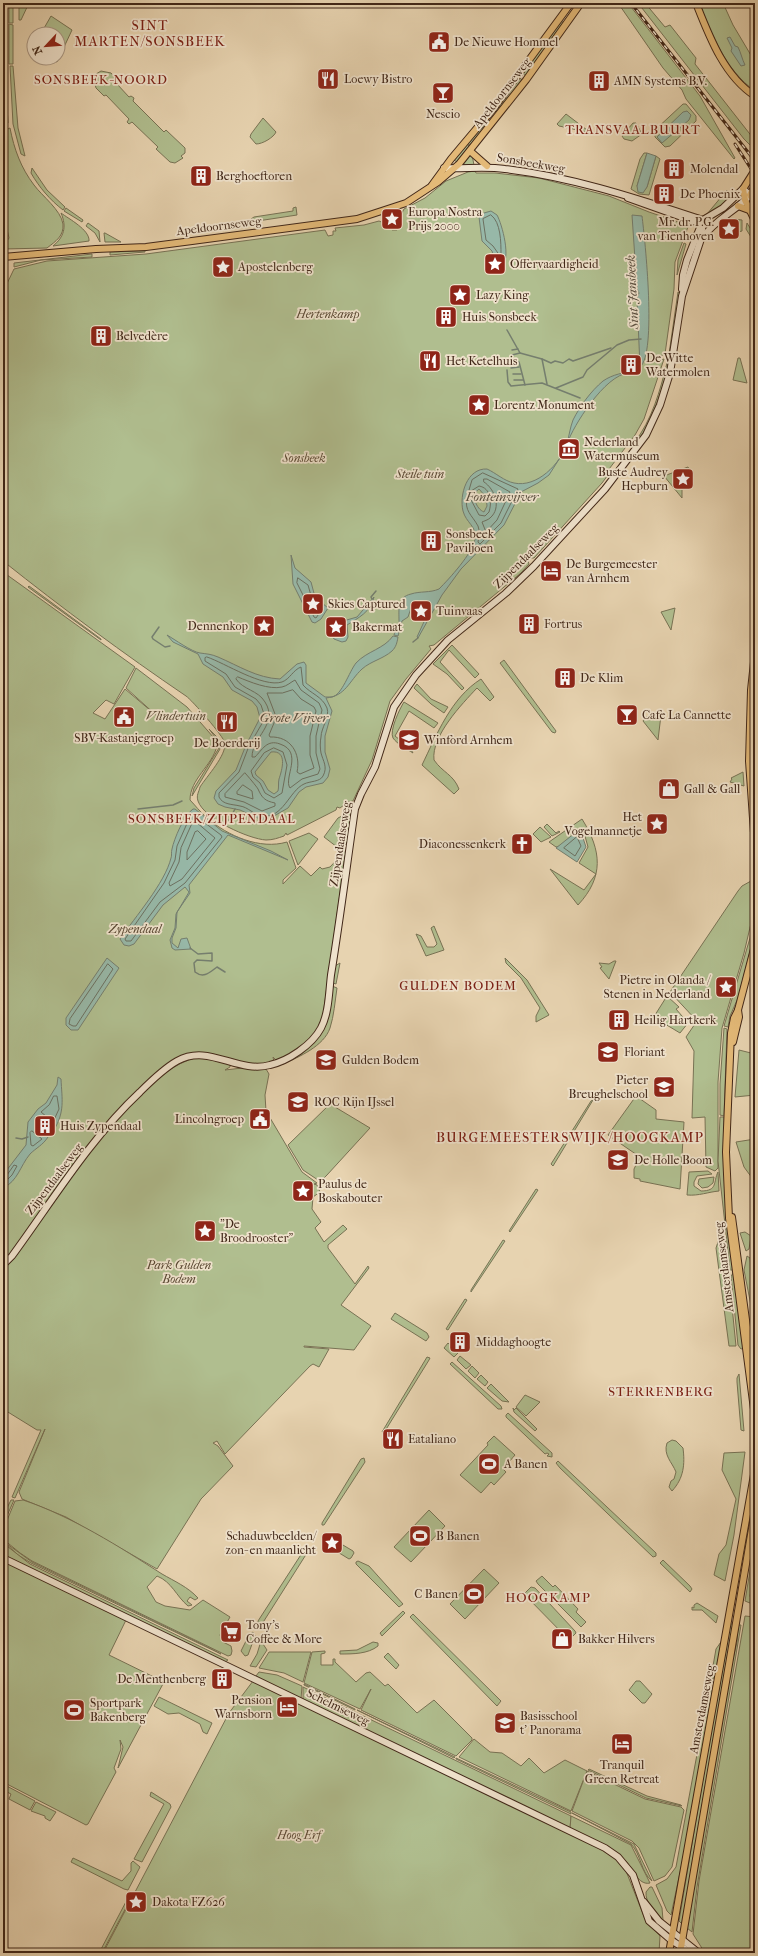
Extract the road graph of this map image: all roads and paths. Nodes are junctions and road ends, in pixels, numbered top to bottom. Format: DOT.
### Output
graph roads {
  1 [pos="571,3"];
  2 [pos="581,3"];
  3 [pos="696,3"];
  4 [pos="755,96"];
  5 [pos="470,151"];
  6 [pos="487,166"];
  7 [pos="444,168"];
  8 [pos="455,168"];
  9 [pos="755,170"];
  10 [pos="755,186"];
  11 [pos="430,188"];
  12 [pos="743,189"];
  13 [pos="613,191"];
  14 [pos="750,195"];
  15 [pos="745,200"];
  16 [pos="755,202"];
  17 [pos="738,206"];
  18 [pos="749,210"];
  19 [pos="692,221"];
  20 [pos="755,221"];
  21 [pos="715,223"];
  22 [pos="703,224"];
  23 [pos="698,231"];
  24 [pos="701,239"];
  25 [pos="3,257"];
  26 [pos="682,296"];
  27 [pos="755,653"];
  28 [pos="754,824"];
  29 [pos="755,833"];
  30 [pos="755,847"];
  31 [pos="755,945"];
  32 [pos="729,1210"];
  33 [pos="3,1265"];
  34 [pos="755,1386"];
  35 [pos="755,1418"];
  36 [pos="755,1469"];
  37 [pos="755,1511"];
  38 [pos="3,1558"];
  39 [pos="642,1900"];
  40 [pos="672,1932"];
  41 [pos="683,1939"];
  42 [pos="671,1940"];
  43 [pos="681,1950"];
  44 [pos="669,1953"];
  45 [pos="691,1953"];
  46 [pos="699,1953"];
  1 -- 7 [label="main road, Apeldoornseweg"];
  2 -- 5 [label="main road, Apeldoornseweg"];
  3 -- 4 [label="main road"];
  5 -- 6 [label="main road"];
  5 -- 8 [label="main road, Apeldoornseweg"];
  6 -- 8 [label="main road, Sonsbeekweg"];
  6 -- 13 [label="main road, Sonsbeekweg"];
  7 -- 8 [label="main road, Sonsbeekweg"];
  7 -- 11 [label="main road, Apeldoornseweg"];
  8 -- 11 [label="main road, Apeldoornseweg"];
  9 -- 12 [label="main road"];
  10 -- 14 [label="main road"];
  11 -- 25 [label="main road, Apeldoornseweg"];
  12 -- 14 [label="main road"];
  12 -- 15 [label="main road"];
  12 -- 22 [label="main road"];
  13 -- 19 [label="main road, Sonsbeekweg"];
  13 -- 22 [label="main road, Sonsbeekweg"];
  14 -- 15 [label="main road, Zijpendaalseweg"];
  14 -- 16 [label="main road"];
  15 -- 17 [label="main road, Zijpendaalseweg"];
  15 -- 18 [label="main road"];
  17 -- 18 [label="main road"];
  17 -- 21 [label="main road, Zijpendaalseweg"];
  18 -- 20 [label="main road"];
  19 -- 22 [label="main road, Sonsbeekweg"];
  19 -- 23 [label="main road"];
  21 -- 22 [label="main road, Zijpendaalseweg"];
  21 -- 24 [label="main road, Zijpendaalseweg"];
  22 -- 23 [label="main road, Zijpendaalseweg"];
  22 -- 24 [label="main road, Zijpendaalseweg"];
  23 -- 26 [label="main road, Zijpendaalseweg"];
  24 -- 26 [label="main road, Zijpendaalseweg"];
  26 -- 33 [label="main road, Zijpendaalseweg"];
  27 -- 28 [label="main road"];
  28 -- 29 [label="main road"];
  28 -- 30 [label="main road"];
  31 -- 32 [label="main road, Amsterdamseweg"];
  32 -- 34 [label="main road, Amsterdamseweg"];
  32 -- 35 [label="main road, Amsterdamseweg"];
  36 -- 40 [label="main road, Amsterdamseweg"];
  37 -- 41 [label="main road, Amsterdamseweg"];
  38 -- 39 [label="main road, Schelmseweg"];
  39 -- 40 [label="main road, Schelmseweg"];
  39 -- 42 [label="main road, Schelmseweg"];
  40 -- 41 [label="main road, Schelmseweg"];
  40 -- 42 [label="main road, Amsterdamseweg"];
  41 -- 43 [label="main road, Amsterdamseweg"];
  41 -- 46 [label="main road, Schelmseweg"];
  42 -- 43 [label="main road, Schelmseweg"];
  42 -- 44 [label="main road, Amsterdamseweg"];
  43 -- 45 [label="main road, Schelmseweg"];
}
